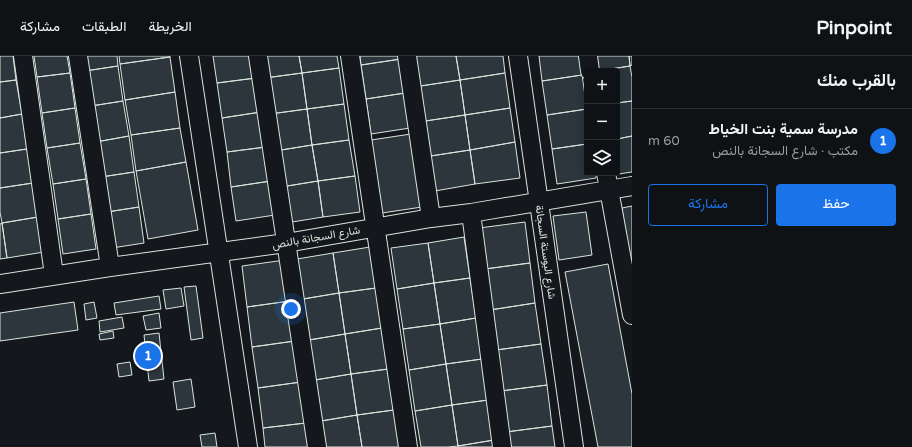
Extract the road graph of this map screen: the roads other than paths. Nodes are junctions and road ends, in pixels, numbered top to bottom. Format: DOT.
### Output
graph roads {
  1 [pos="23,56"];
  2 [pos="78,56"];
  3 [pos="190,56"];
  4 [pos="258,56"];
  5 [pos="350,56"];
  6 [pos="407,56"];
  7 [pos="518,56"];
  8 [pos="588,56"];
  9 [pos="590,68"];
  10 [pos="607,181"];
  11 [pos="632,186"];
  12 [pos="539,202"];
  13 [pos="471,213"];
  14 [pos="431,218"];
  15 [pos="376,227"];
  16 [pos="286,243"];
  17 [pos="218,252"];
  18 [pos="110,267"];
  19 [pos="54,275"];
  20 [pos="629,281"];
  21 [pos="0,284"];
  22 [pos="632,315"];
  23 [pos="248,447"];
  24 [pos="317,447"];
  25 [pos="408,447"];
  26 [pos="502,447"];
  27 [pos="574,447"];
  1 -- 19 [label="street"];
  2 -- 18 [label="street"];
  3 -- 17 [label="street"];
  4 -- 16 [label="street"];
  5 -- 15 [label="street"];
  6 -- 14 [label="street"];
  7 -- 12 [label="street, شارع البوستة السجانة"];
  8 -- 9 [label="street"];
  10 -- 11 [label="street, شارع السجانة بالنص"];
  10 -- 12 [label="street, شارع السجانة بالنص"];
  10 -- 20 [label="street"];
  12 -- 13 [label="street, شارع السجانة بالنص"];
  12 -- 27 [label="street, شارع البوستة السجانة"];
  13 -- 14 [label="street, شارع السجانة بالنص"];
  13 -- 26 [label="street"];
  14 -- 15 [label="street, شارع السجانة بالنص"];
  15 -- 16 [label="street, شارع السجانة بالنص"];
  15 -- 25 [label="street"];
  16 -- 17 [label="street, شارع السجانة بالنص"];
  16 -- 24 [label="street"];
  17 -- 18 [label="street, شارع السجانة بالنص"];
  17 -- 23 [label="street"];
  18 -- 19 [label="street, شارع السجانة بالنص"];
  19 -- 21 [label="street, شارع السجانة بالنص"];
  20 -- 22 [label="street"];
}
